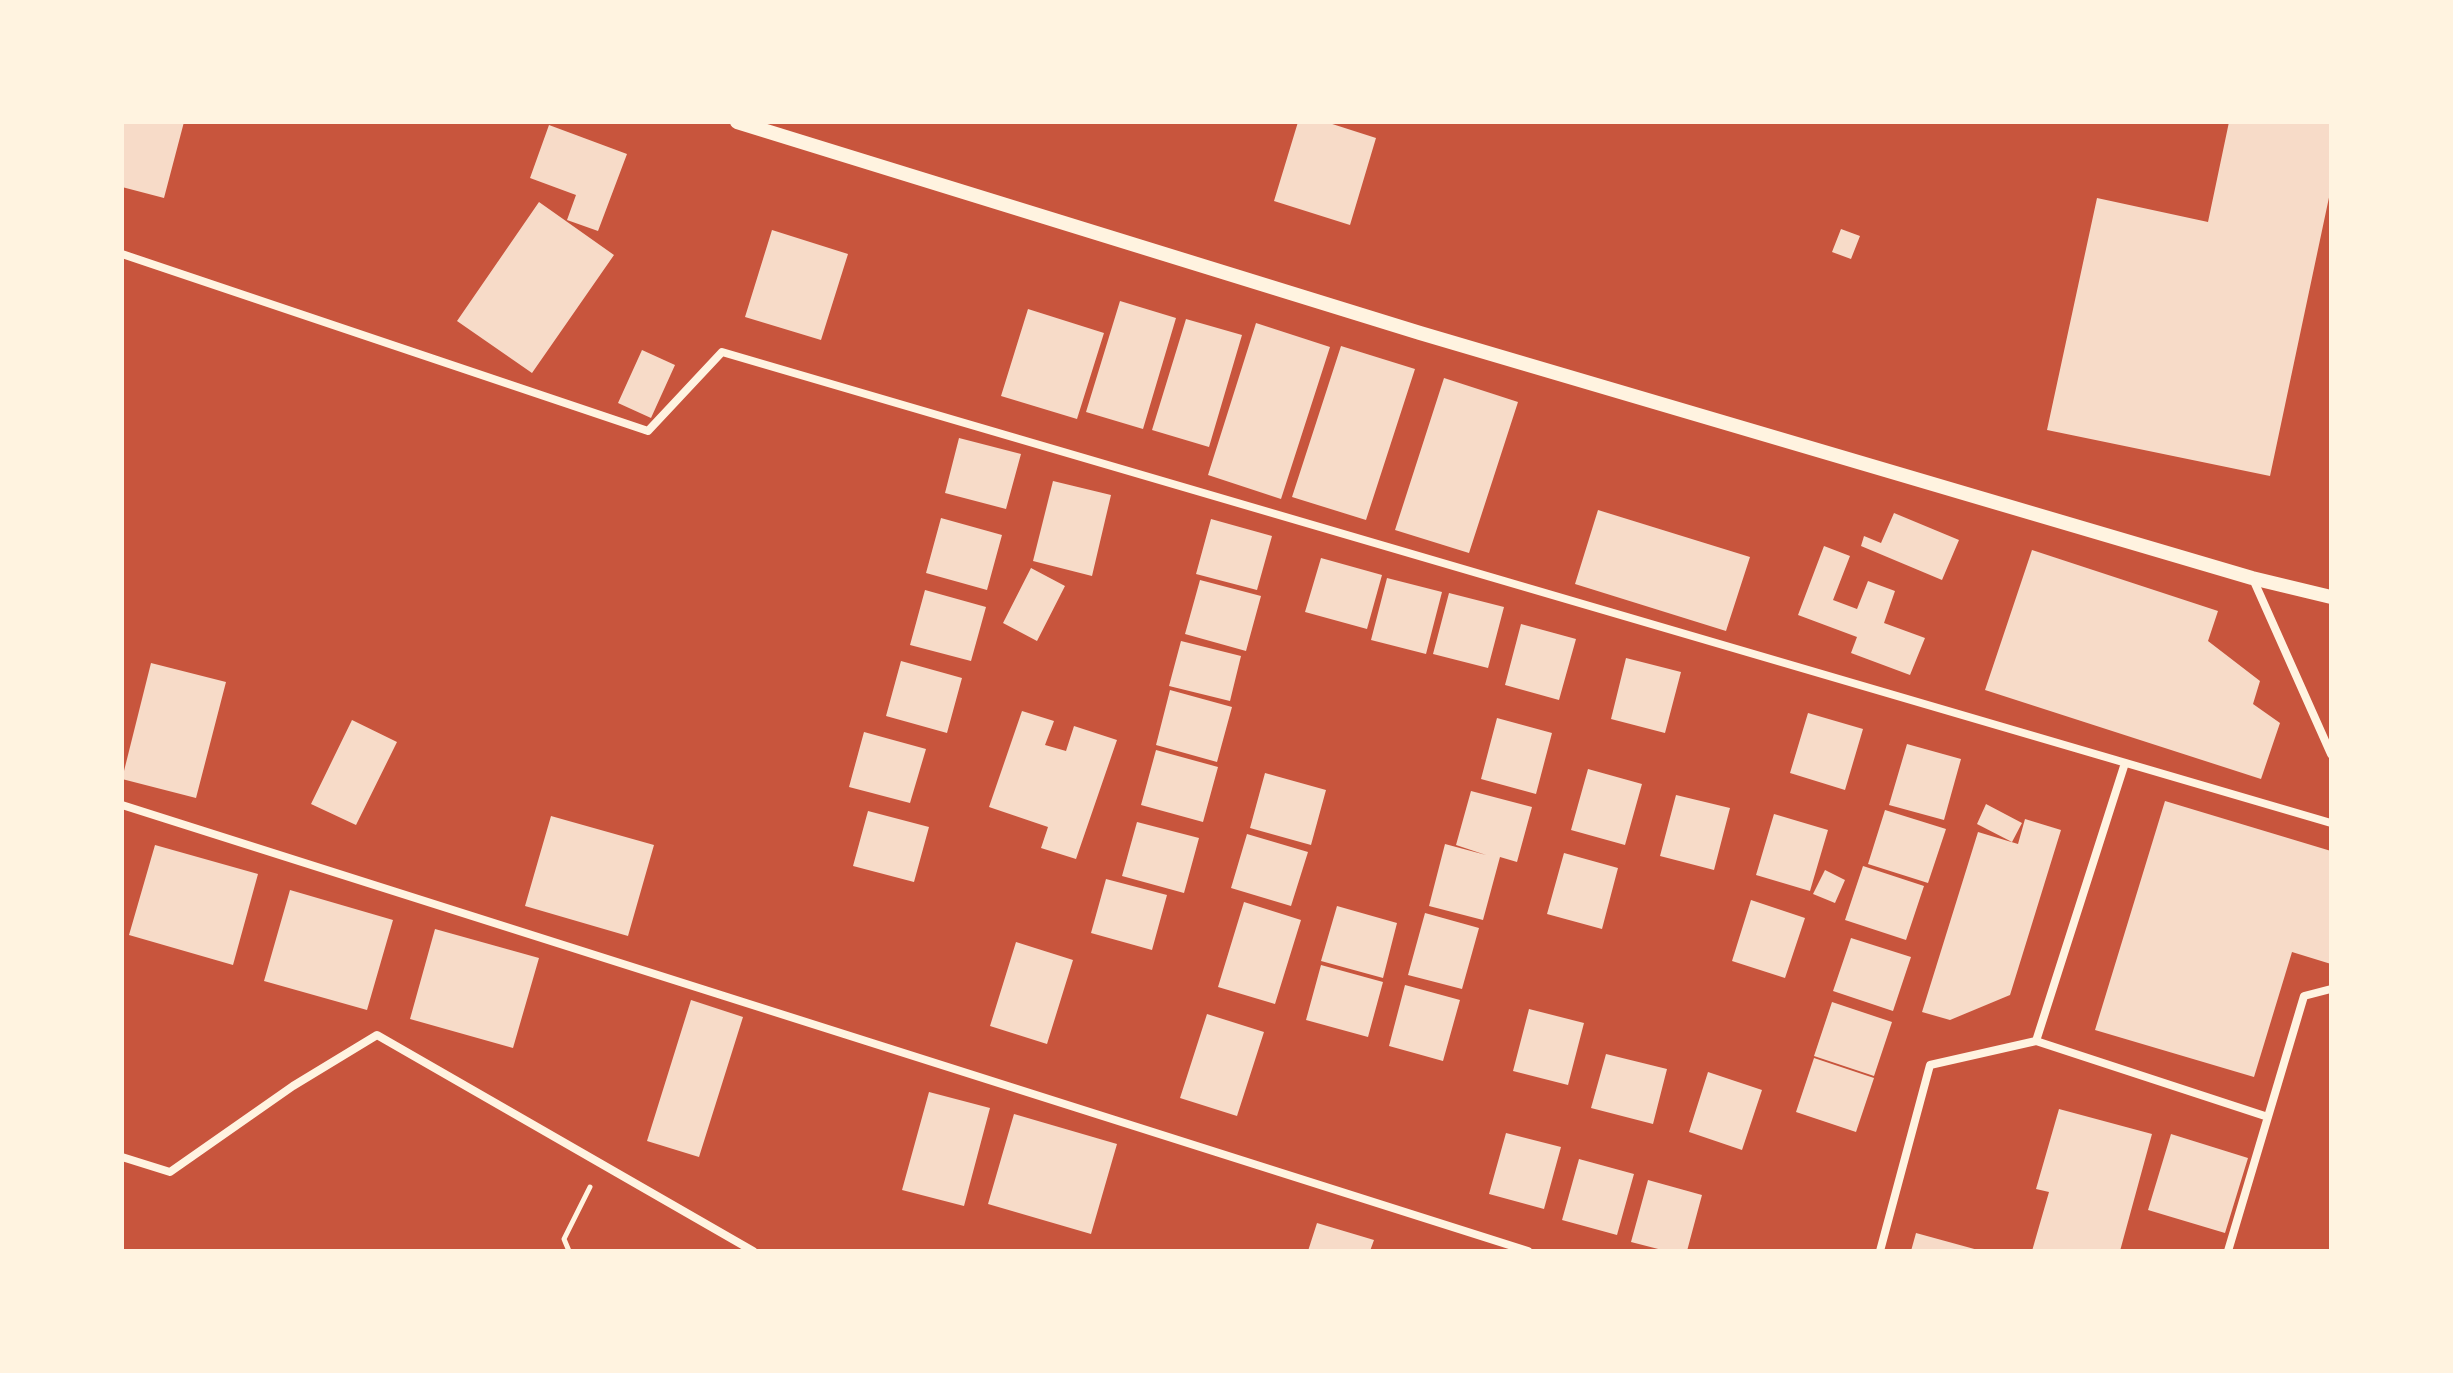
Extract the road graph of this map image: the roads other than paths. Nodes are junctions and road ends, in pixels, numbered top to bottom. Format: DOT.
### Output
graph roads {
  1 [pos="737,122"];
  2 [pos="122,254"];
  3 [pos="2252,578"];
  4 [pos="2331,597"];
  5 [pos="2331,754"];
  6 [pos="2125,763"];
  7 [pos="122,805"];
  8 [pos="2331,823"];
  9 [pos="2331,989"];
  10 [pos="2036,1041"];
  11 [pos="2268,1117"];
  12 [pos="122,1157"];
  13 [pos="753,1251"];
  14 [pos="1528,1251"];
  15 [pos="1880,1251"];
  16 [pos="2228,1251"];
  1 -- 3 [label="street"];
  2 -- 6 [label="street"];
  3 -- 4 [label="street"];
  3 -- 5 [label="street"];
  6 -- 8 [label="street"];
  6 -- 10 [label="street"];
  7 -- 14 [label="street"];
  9 -- 11 [label="street"];
  10 -- 11 [label="street"];
  10 -- 15 [label="street"];
  11 -- 16 [label="street"];
  12 -- 13 [label="street"];
}
